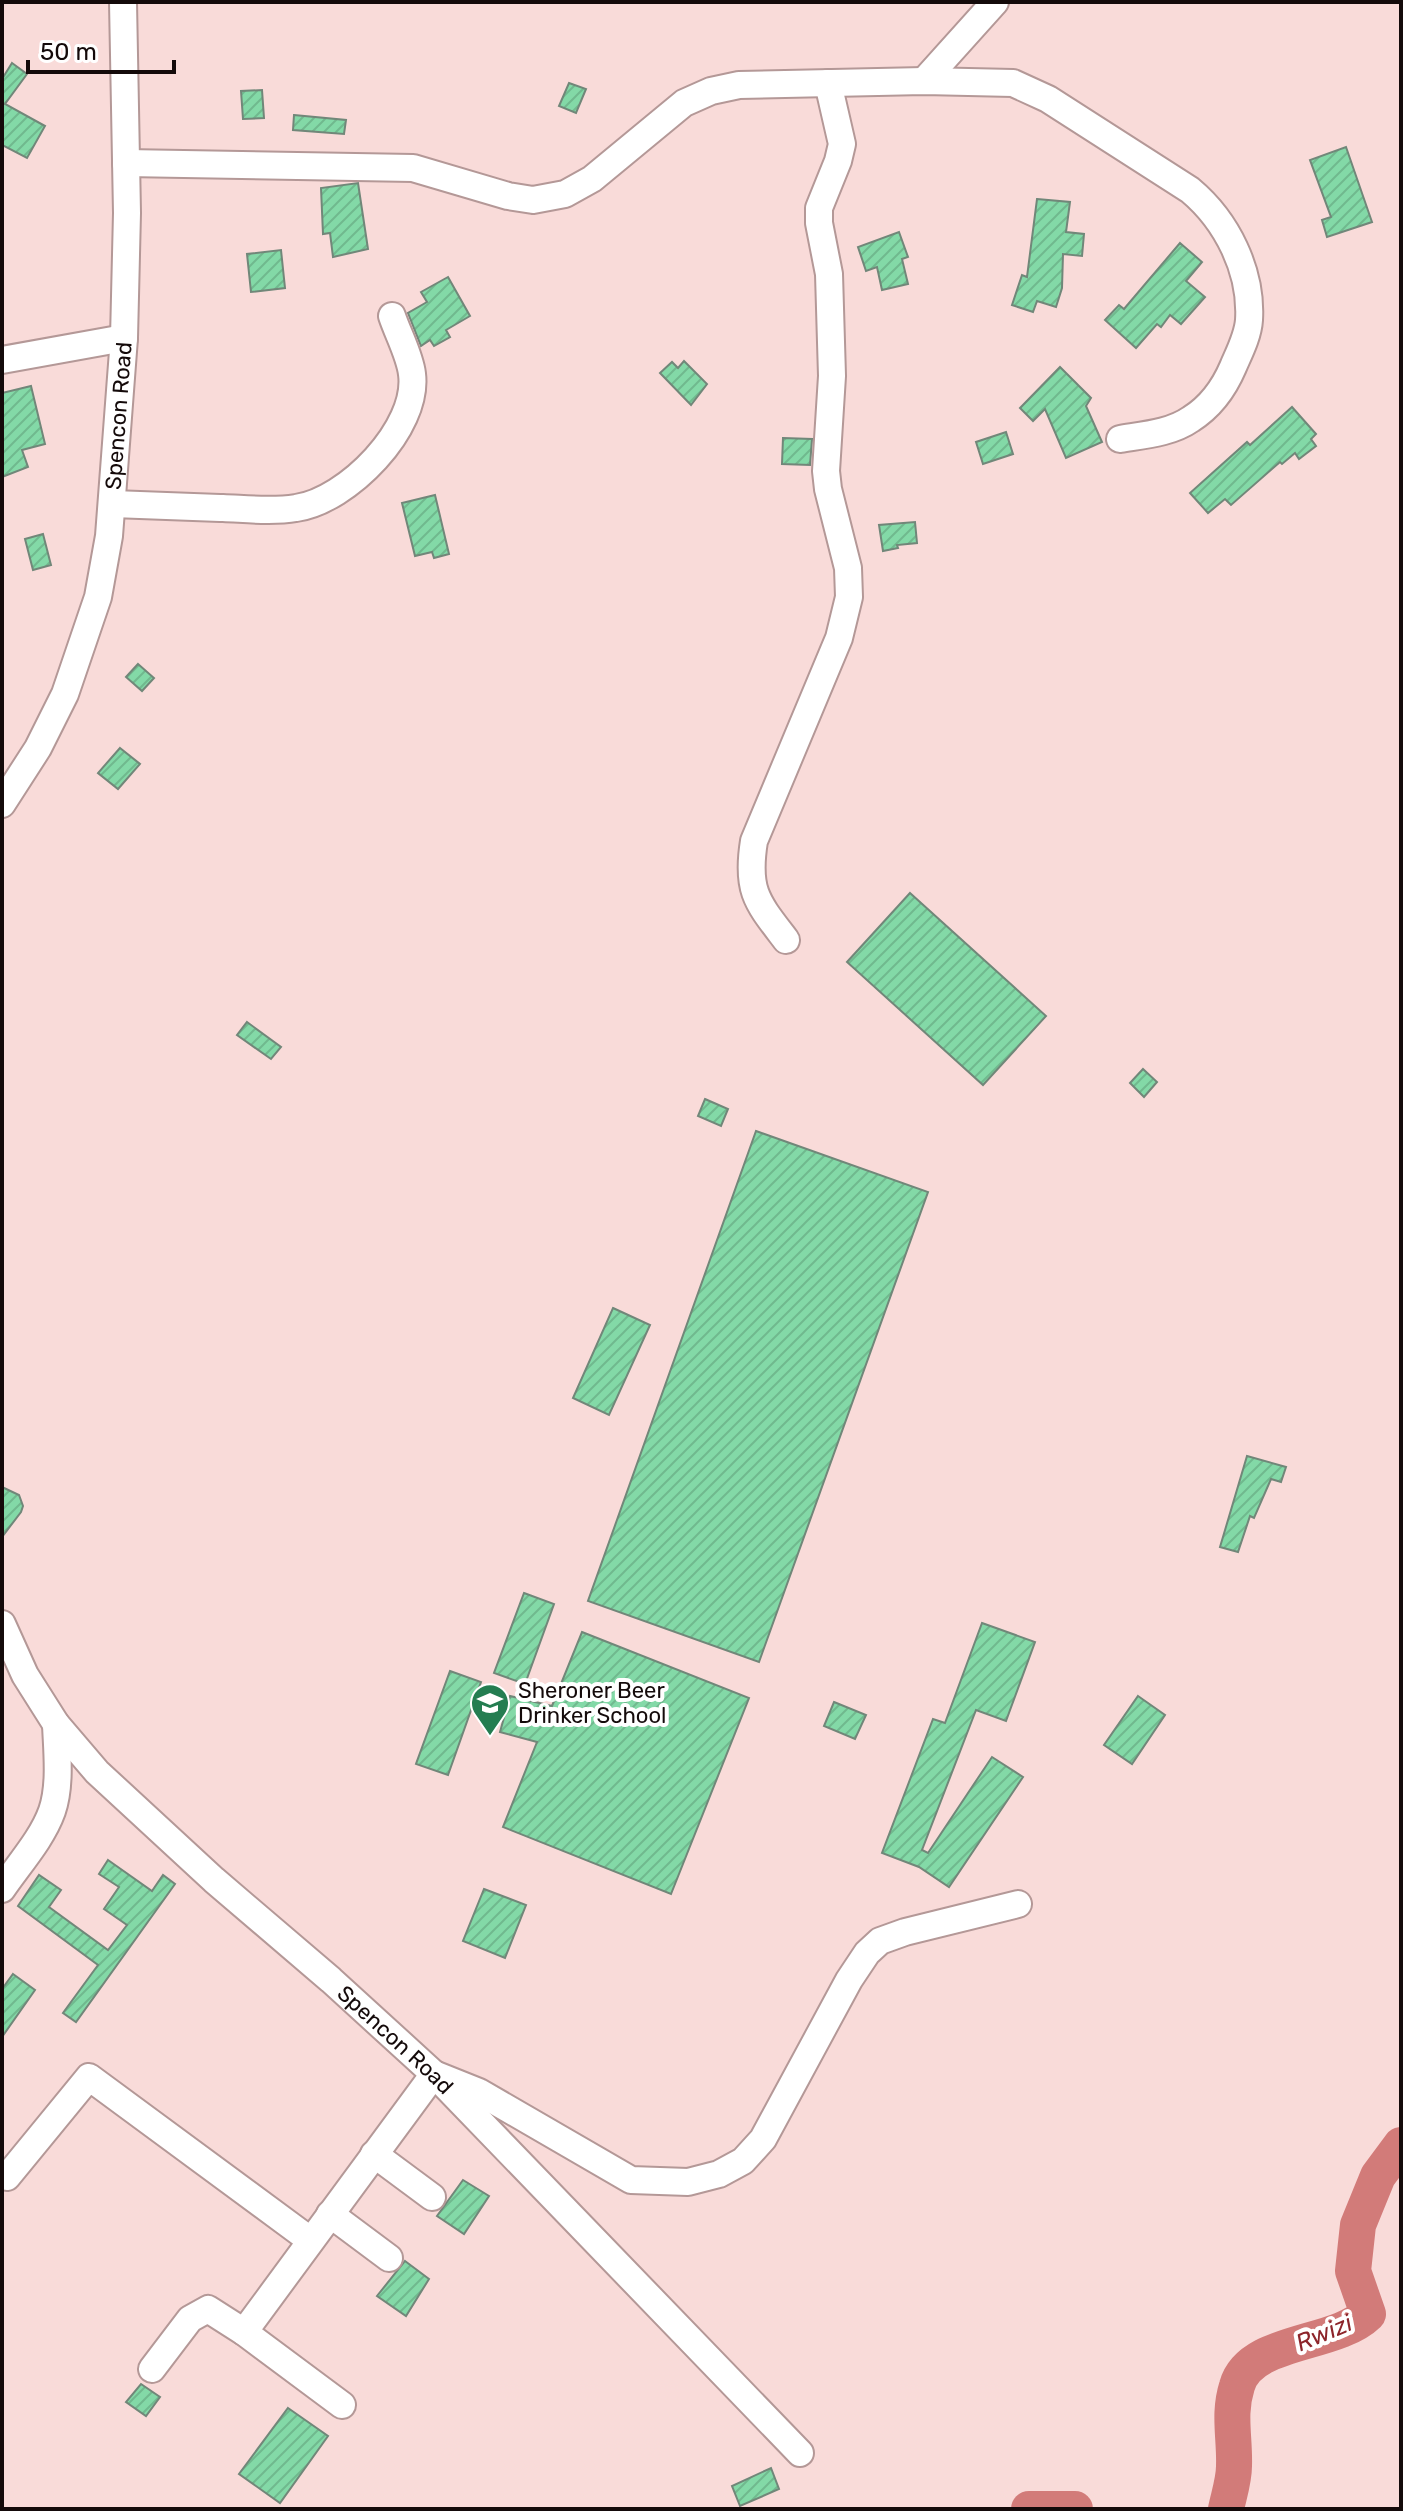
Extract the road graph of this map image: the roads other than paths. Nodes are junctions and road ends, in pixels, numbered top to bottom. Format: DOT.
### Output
graph roads {
  1 [pos="123,2"];
  2 [pos="995,2"];
  3 [pos="924,81"];
  4 [pos="828,83"];
  5 [pos="126,163"];
  6 [pos="392,316"];
  7 [pos="124,338"];
  8 [pos="2,360"];
  9 [pos="1120,439"];
  10 [pos="113,504"];
  11 [pos="2,804"];
  12 [pos="786,940"];
  13 [pos="2,1624"];
  14 [pos="56,1724"];
  15 [pos="2,1889"];
  16 [pos="1018,1904"];
  17 [pos="434,2074"];
  18 [pos="374,2154"];
  19 [pos="2,2173"];
  20 [pos="432,2197"];
  21 [pos="330,2214"];
  22 [pos="310,2240"];
  23 [pos="389,2258"];
  24 [pos="244,2332"];
  25 [pos="152,2369"];
  26 [pos="342,2405"];
  27 [pos="800,2453"];
  1 -- 5 [label="street, Spencon Road"];
  2 -- 3 [label="street"];
  3 -- 4 [label="street"];
  3 -- 9 [label="street"];
  4 -- 5 [label="street"];
  4 -- 12 [label="street"];
  5 -- 7 [label="street, Spencon Road"];
  6 -- 10 [label="street"];
  7 -- 8 [label="street"];
  7 -- 10 [label="street, Spencon Road"];
  10 -- 11 [label="street, Spencon Road"];
  13 -- 14 [label="street, Spencon Road"];
  14 -- 15 [label="street"];
  14 -- 17 [label="street, Spencon Road"];
  16 -- 17 [label="street"];
  17 -- 18 [label="street"];
  17 -- 27 [label="street, Spencon Road"];
  18 -- 20 [label="street"];
  18 -- 21 [label="street"];
  19 -- 22 [label="street"];
  21 -- 22 [label="street"];
  21 -- 23 [label="street"];
  22 -- 24 [label="street"];
  24 -- 25 [label="street"];
  24 -- 26 [label="street"];
}
